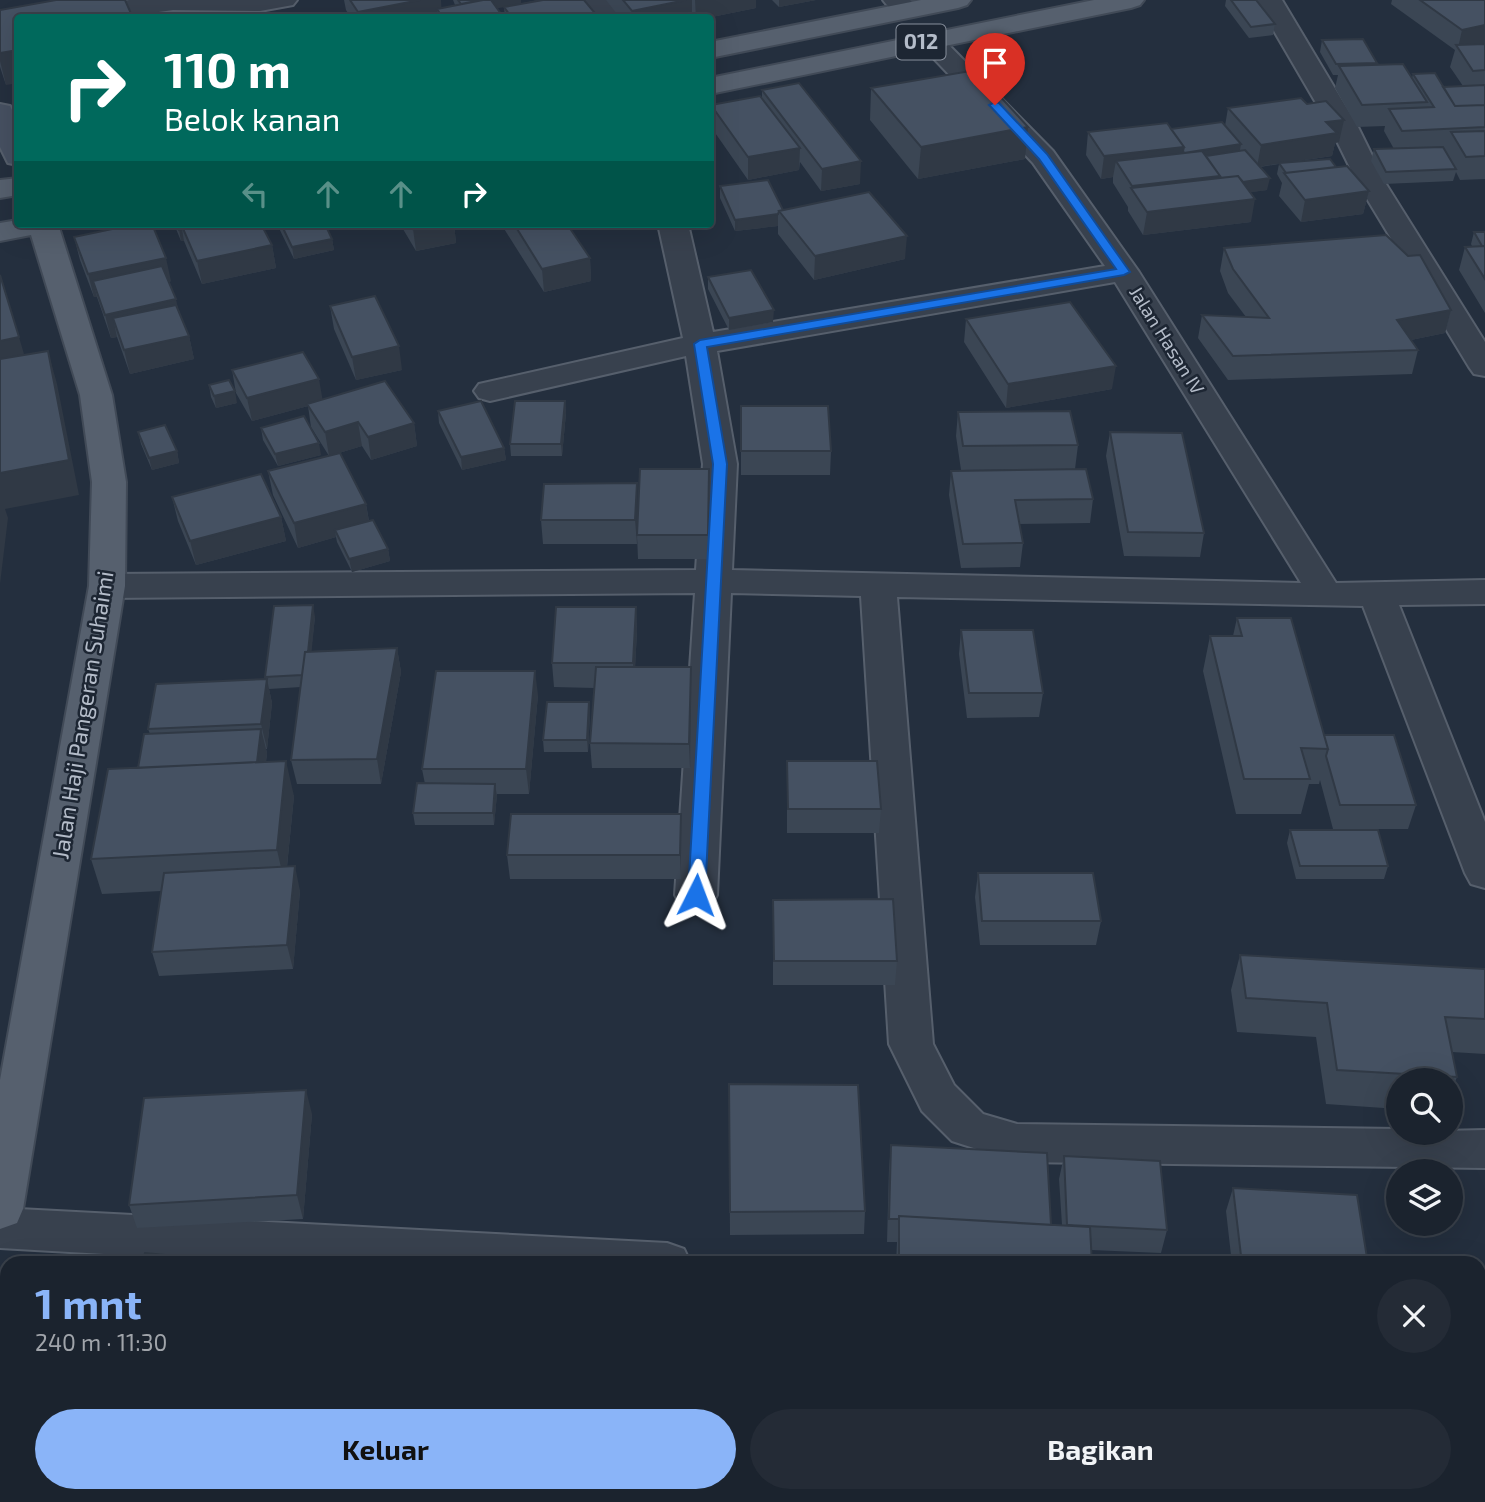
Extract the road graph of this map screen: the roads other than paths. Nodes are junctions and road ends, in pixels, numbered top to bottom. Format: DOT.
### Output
graph roads {
  1 [pos="284,0"];
  2 [pos="594,0"];
  3 [pos="958,0"];
  4 [pos="1131,0"];
  5 [pos="1269,0"];
  6 [pos="901,5"];
  7 [pos="97,14"];
  8 [pos="606,14"];
  9 [pos="930,40"];
  10 [pos="714,49"];
  11 [pos="714,85"];
  12 [pos="0,112"];
  13 [pos="14,147"];
  14 [pos="22,228"];
  15 [pos="44,228"];
  16 [pos="674,228"];
  17 [pos="0,232"];
  18 [pos="1124,272"];
  19 [pos="700,344"];
  20 [pos="1485,367"];
  21 [pos="490,391"];
  22 [pos="712,581"];
  23 [pos="878,584"];
  24 [pos="107,586"];
  25 [pos="1485,592"];
  26 [pos="1376,593"];
  27 [pos="1326,595"];
  28 [pos="1485,873"];
  29 [pos="696,895"];
  30 [pos="1485,1149"];
  31 [pos="0,1209"];
  32 [pos="0,1228"];
  33 [pos="500,1256"];
  1 -- 7 [label="street"];
  2 -- 8 [label="street"];
  3 -- 6 [label="main road, 012"];
  4 -- 9 [label="main road, 012"];
  5 -- 20 [label="street"];
  6 -- 10 [label="main road, 012"];
  9 -- 11 [label="main road, 012"];
  9 -- 18 [label="street, Jalan Hasan IV"];
  12 -- 13 [label="street"];
  14 -- 17 [label="main road"];
  15 -- 24 [label="main road, Jalan Haji Pangeran Suhaimi"];
  16 -- 19 [label="street"];
  18 -- 19 [label="street"];
  18 -- 27 [label="street, Jalan Hasan IV"];
  19 -- 21 [label="street"];
  19 -- 22 [label="street"];
  22 -- 23 [label="street"];
  22 -- 24 [label="street"];
  22 -- 29 [label="street"];
  23 -- 27 [label="street"];
  23 -- 30 [label="street"];
  24 -- 31 [label="main road, Jalan Haji Pangeran Suhaimi"];
  25 -- 26 [label="street"];
  26 -- 27 [label="street"];
  26 -- 28 [label="street"];
  32 -- 33 [label="street"];
}
